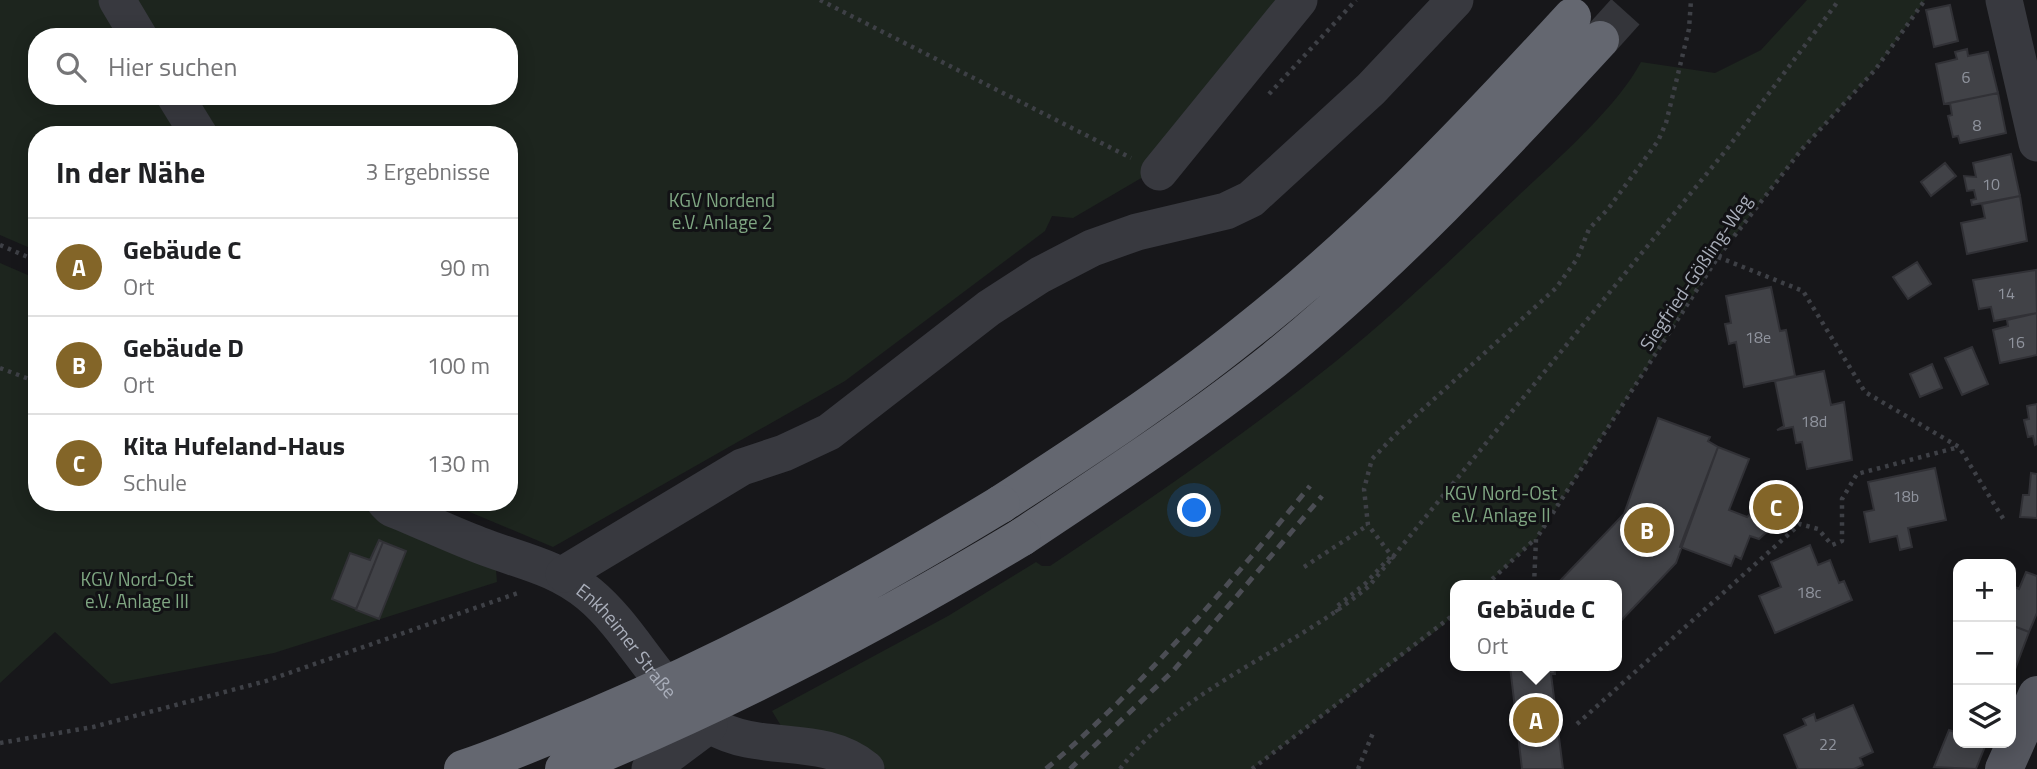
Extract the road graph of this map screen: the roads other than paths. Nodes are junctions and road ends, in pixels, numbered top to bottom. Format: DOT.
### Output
graph roads {
  1 [pos="117,0"];
  2 [pos="1299,0"];
  3 [pos="1455,0"];
  4 [pos="2004,0"];
  5 [pos="134,28"];
  6 [pos="181,105"];
  7 [pos="194,126"];
  8 [pos="2037,144"];
  9 [pos="1159,172"];
  10 [pos="398,511"];
  11 [pos="564,574"];
  12 [pos="2037,695"];
  13 [pos="709,725"];
  14 [pos="463,769"];
  15 [pos="564,769"];
  16 [pos="650,769"];
  17 [pos="866,769"];
  18 [pos="2004,769"];
  1 -- 5 [label="street"];
  2 -- 9 [label="street"];
  3 -- 11 [label="street"];
  4 -- 8 [label="street"];
  6 -- 7 [label="street"];
  10 -- 11 [label="street, Enkheimer Straße"];
  11 -- 13 [label="street, Enkheimer Straße"];
  12 -- 18 [label="main road"];
  13 -- 16 [label="street"];
  13 -- 17 [label="street, Enkheimer Straße"];
  14 -- 15 [label="highway, bridge"];
}
